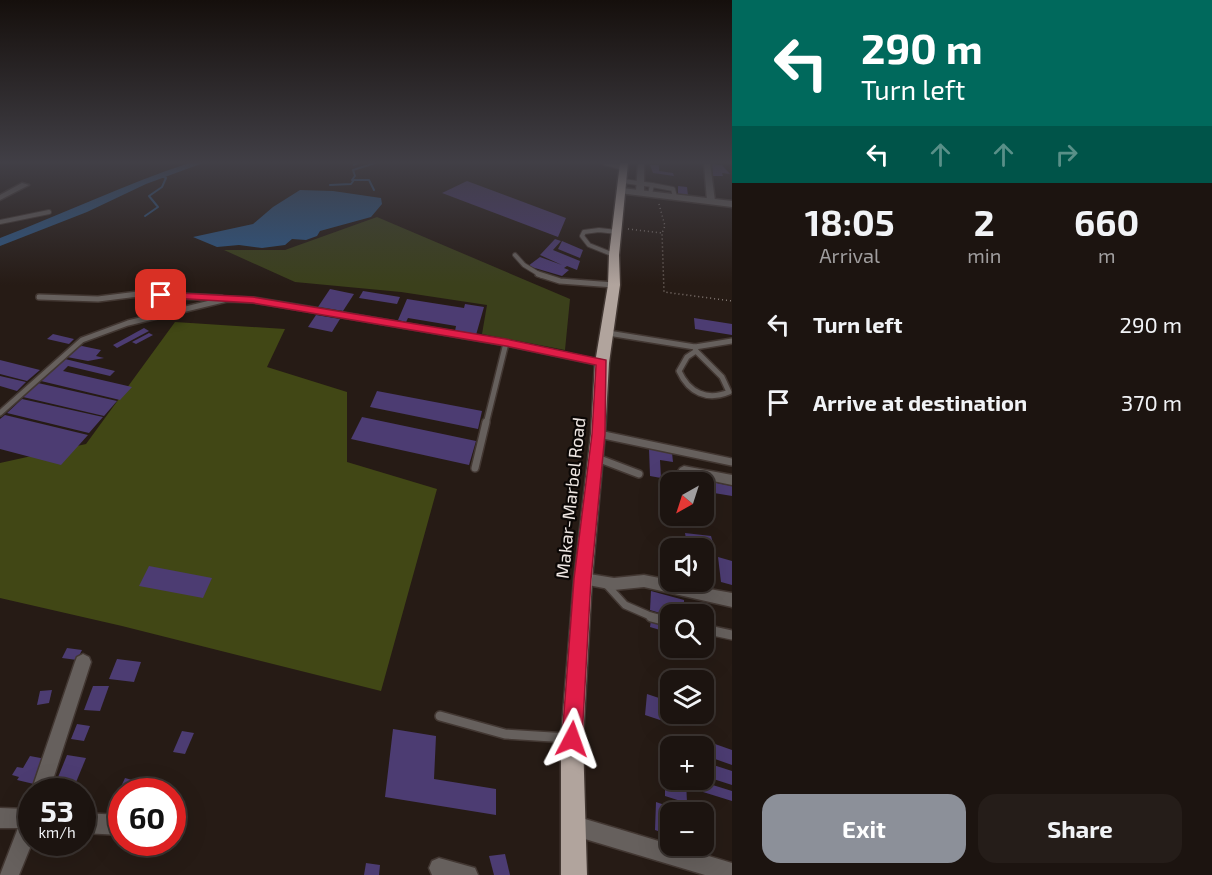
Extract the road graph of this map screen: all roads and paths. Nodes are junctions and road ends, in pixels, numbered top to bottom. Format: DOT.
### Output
graph roads {
  1 [pos="620,204"];
  2 [pos="660,204"];
  3 [pos="49,212"];
  4 [pos="0,222"];
  5 [pos="618,230"];
  6 [pos="662,233"];
  7 [pos="515,255"];
  8 [pos="614,255"];
  9 [pos="614,285"];
  10 [pos="39,297"];
  11 [pos="227,299"];
  12 [pos="732,301"];
  13 [pos="608,333"];
  14 [pos="732,341"];
  15 [pos="506,343"];
  16 [pos="695,349"];
  17 [pos="602,363"];
  18 [pos="0,413"];
  19 [pos="598,434"];
  20 [pos="595,457"];
  21 [pos="732,462"];
  22 [pos="475,468"];
  23 [pos="684,471"];
  24 [pos="639,474"];
  25 [pos="732,480"];
  26 [pos="582,579"];
  27 [pos="605,583"];
  28 [pos="732,600"];
  29 [pos="660,619"];
  30 [pos="714,631"];
  31 [pos="732,634"];
  32 [pos="83,662"];
  33 [pos="440,716"];
  34 [pos="572,739"];
  35 [pos="45,778"];
  36 [pos="0,818"];
  37 [pos="18,818"];
  38 [pos="575,826"];
  39 [pos="18,852"];
  40 [pos="439,868"];
  41 [pos="732,873"];
  42 [pos="9,875"];
  43 [pos="468,875"];
  44 [pos="574,875"];
  1 -- 5 [label="main road, Makar-Marbel Road"];
  2 -- 6 [label="path"];
  3 -- 4 [label="lane"];
  5 -- 6 [label="path"];
  5 -- 8 [label="main road, Makar-Marbel Road"];
  5 -- 8 [label="lane"];
  6 -- 12 [label="path"];
  7 -- 9 [label="lane"];
  8 -- 9 [label="main road, Makar-Marbel Road"];
  9 -- 13 [label="main road, Makar-Marbel Road"];
  10 -- 11 [label="lane"];
  11 -- 15 [label="lane"];
  11 -- 18 [label="lane"];
  13 -- 16 [label="lane"];
  13 -- 17 [label="main road, Makar-Marbel Road"];
  14 -- 16 [label="lane"];
  15 -- 17 [label="lane"];
  15 -- 22 [label="lane"];
  16 -- 16 [label="lane"];
  17 -- 19 [label="main road, Makar-Marbel Road"];
  19 -- 20 [label="main road, Makar-Marbel Road"];
  19 -- 21 [label="lane"];
  20 -- 24 [label="lane"];
  20 -- 26 [label="main road, Makar-Marbel Road"];
  23 -- 25 [label="street"];
  26 -- 27 [label="street"];
  26 -- 34 [label="main road, Makar-Marbel Road"];
  27 -- 28 [label="street"];
  27 -- 29 [label="lane"];
  30 -- 31 [label="lane"];
  32 -- 35 [label="street"];
  33 -- 34 [label="lane"];
  34 -- 38 [label="main road, Makar-Marbel Road"];
  36 -- 37 [label="street"];
  38 -- 41 [label="street"];
  38 -- 44 [label="main road, Makar-Marbel Road"];
  39 -- 42 [label="street"];
  40 -- 43 [label="street"];
}
